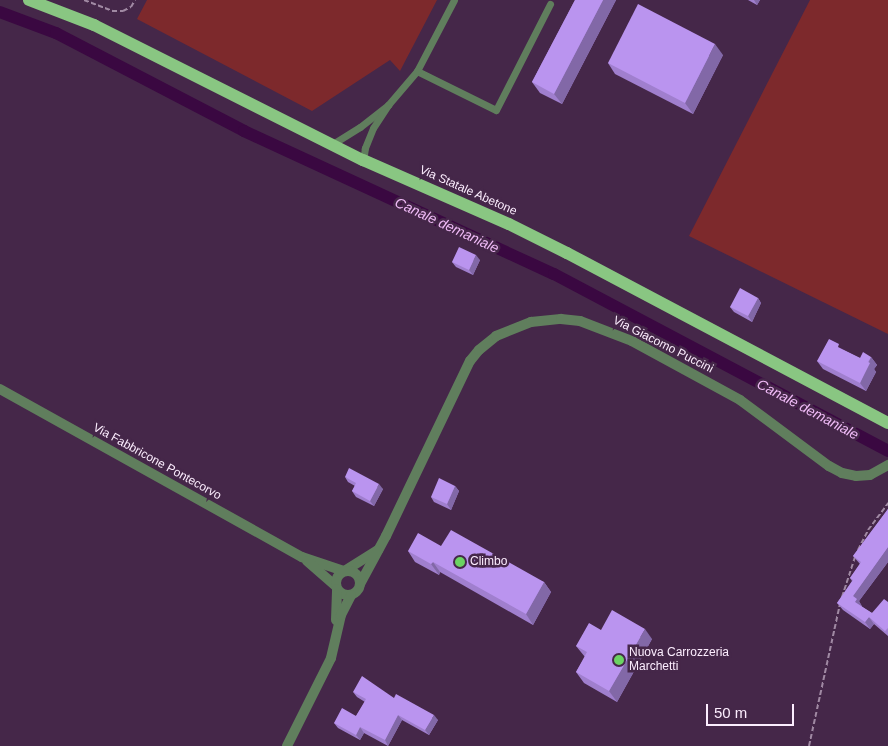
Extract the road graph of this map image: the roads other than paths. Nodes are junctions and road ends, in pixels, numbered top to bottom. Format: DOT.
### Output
graph roads {
  1 [pos="29,0"];
  2 [pos="454,0"];
  3 [pos="550,4"];
  4 [pos="418,71"];
  5 [pos="388,105"];
  6 [pos="331,145"];
  7 [pos="364,160"];
  8 [pos="0,389"];
  9 [pos="888,423"];
  10 [pos="888,465"];
  11 [pos="379,549"];
  12 [pos="302,558"];
  13 [pos="345,571"];
  14 [pos="360,584"];
  15 [pos="336,587"];
  16 [pos="351,595"];
  17 [pos="336,636"];
  18 [pos="287,746"];
  1 -- 6 [label="main road, Via Statale Abetone"];
  2 -- 4 [label="lane"];
  3 -- 4 [label="lane"];
  4 -- 5 [label="lane"];
  5 -- 6 [label="lane"];
  5 -- 7 [label="lane"];
  6 -- 7 [label="main road, Via Statale Abetone"];
  7 -- 9 [label="main road, Via Statale Abetone"];
  8 -- 12 [label="street, Via Fabbricone Pontecorvo"];
  10 -- 11 [label="street, Via Giacomo Puccini"];
  11 -- 13 [label="street"];
  11 -- 14 [label="street, Via Giacomo Puccini"];
  12 -- 13 [label="street, Via Fabbricone Pontecorvo"];
  12 -- 15 [label="street, Via Fabbricone Pontecorvo"];
  13 -- 14 [label="street"];
  13 -- 15 [label="street"];
  14 -- 16 [label="street"];
  15 -- 16 [label="street"];
  15 -- 17 [label="street"];
  16 -- 17 [label="street"];
  17 -- 18 [label="street"];
}
